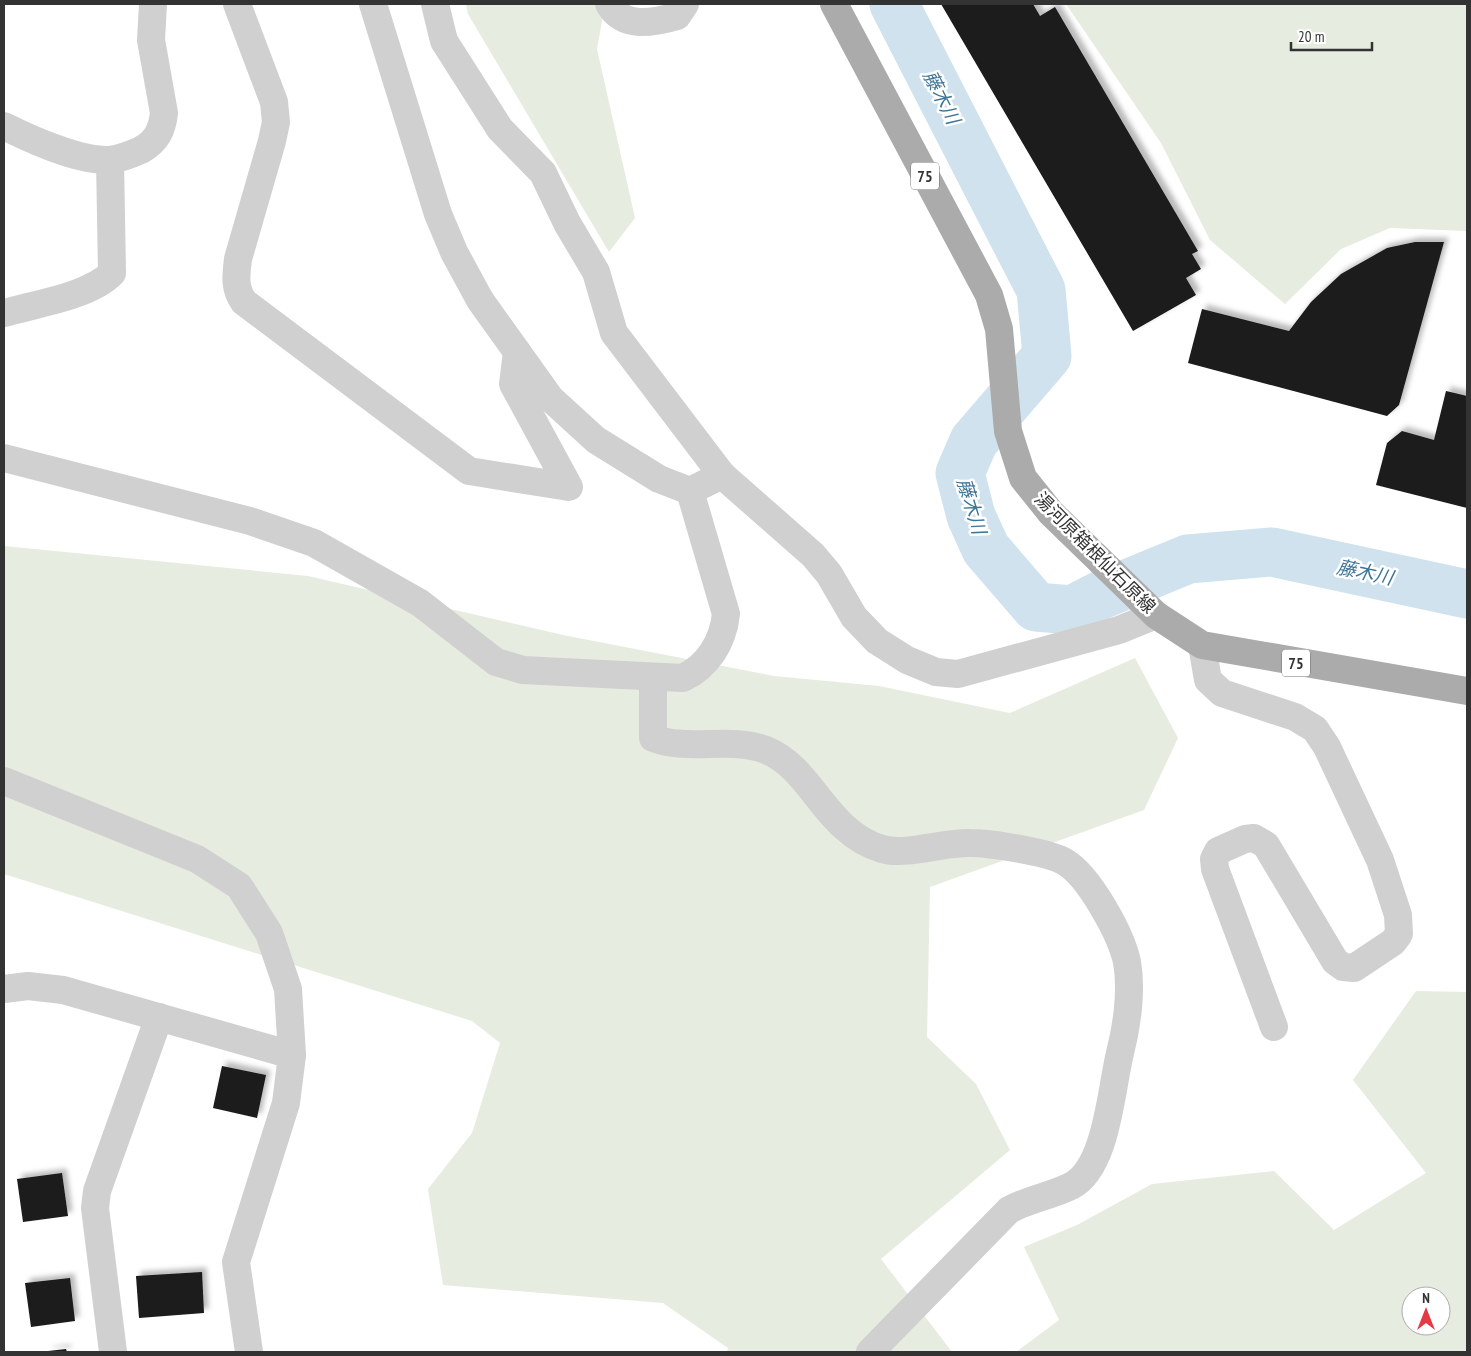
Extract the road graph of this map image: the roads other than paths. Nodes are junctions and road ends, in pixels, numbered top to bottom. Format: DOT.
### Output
graph roads {
  1 [pos="154,4"];
  2 [pos="238,4"];
  3 [pos="372,4"];
  4 [pos="435,4"];
  5 [pos="608,4"];
  6 [pos="685,4"];
  7 [pos="834,4"];
  8 [pos="4,126"];
  9 [pos="110,160"];
  10 [pos="4,313"];
  11 [pos="517,352"];
  12 [pos="4,458"];
  13 [pos="722,475"];
  14 [pos="690,491"];
  15 [pos="1148,607"];
  16 [pos="1202,645"];
  17 [pos="653,677"];
  18 [pos="1467,691"];
  19 [pos="4,781"];
  20 [pos="4,988"];
  21 [pos="159,1017"];
  22 [pos="1274,1027"];
  23 [pos="292,1055"];
  24 [pos="113,1352"];
  25 [pos="249,1352"];
  26 [pos="870,1352"];
  1 -- 9 [label="street"];
  2 -- 11 [label="street"];
  3 -- 11 [label="street"];
  4 -- 13 [label="street"];
  5 -- 6 [label="street"];
  7 -- 15 [label="main road, 湯河原箱根仙石原線 / 75"];
  8 -- 9 [label="street"];
  9 -- 10 [label="street"];
  11 -- 14 [label="street"];
  12 -- 17 [label="street"];
  13 -- 14 [label="street"];
  13 -- 15 [label="street"];
  14 -- 17 [label="street"];
  15 -- 16 [label="main road, 湯河原箱根仙石原線 / 75"];
  16 -- 18 [label="main road, 湯河原箱根仙石原線 / 75"];
  16 -- 22 [label="street"];
  17 -- 26 [label="street"];
  19 -- 23 [label="street"];
  20 -- 21 [label="street"];
  21 -- 23 [label="street"];
  21 -- 24 [label="street"];
  23 -- 25 [label="street"];
}
